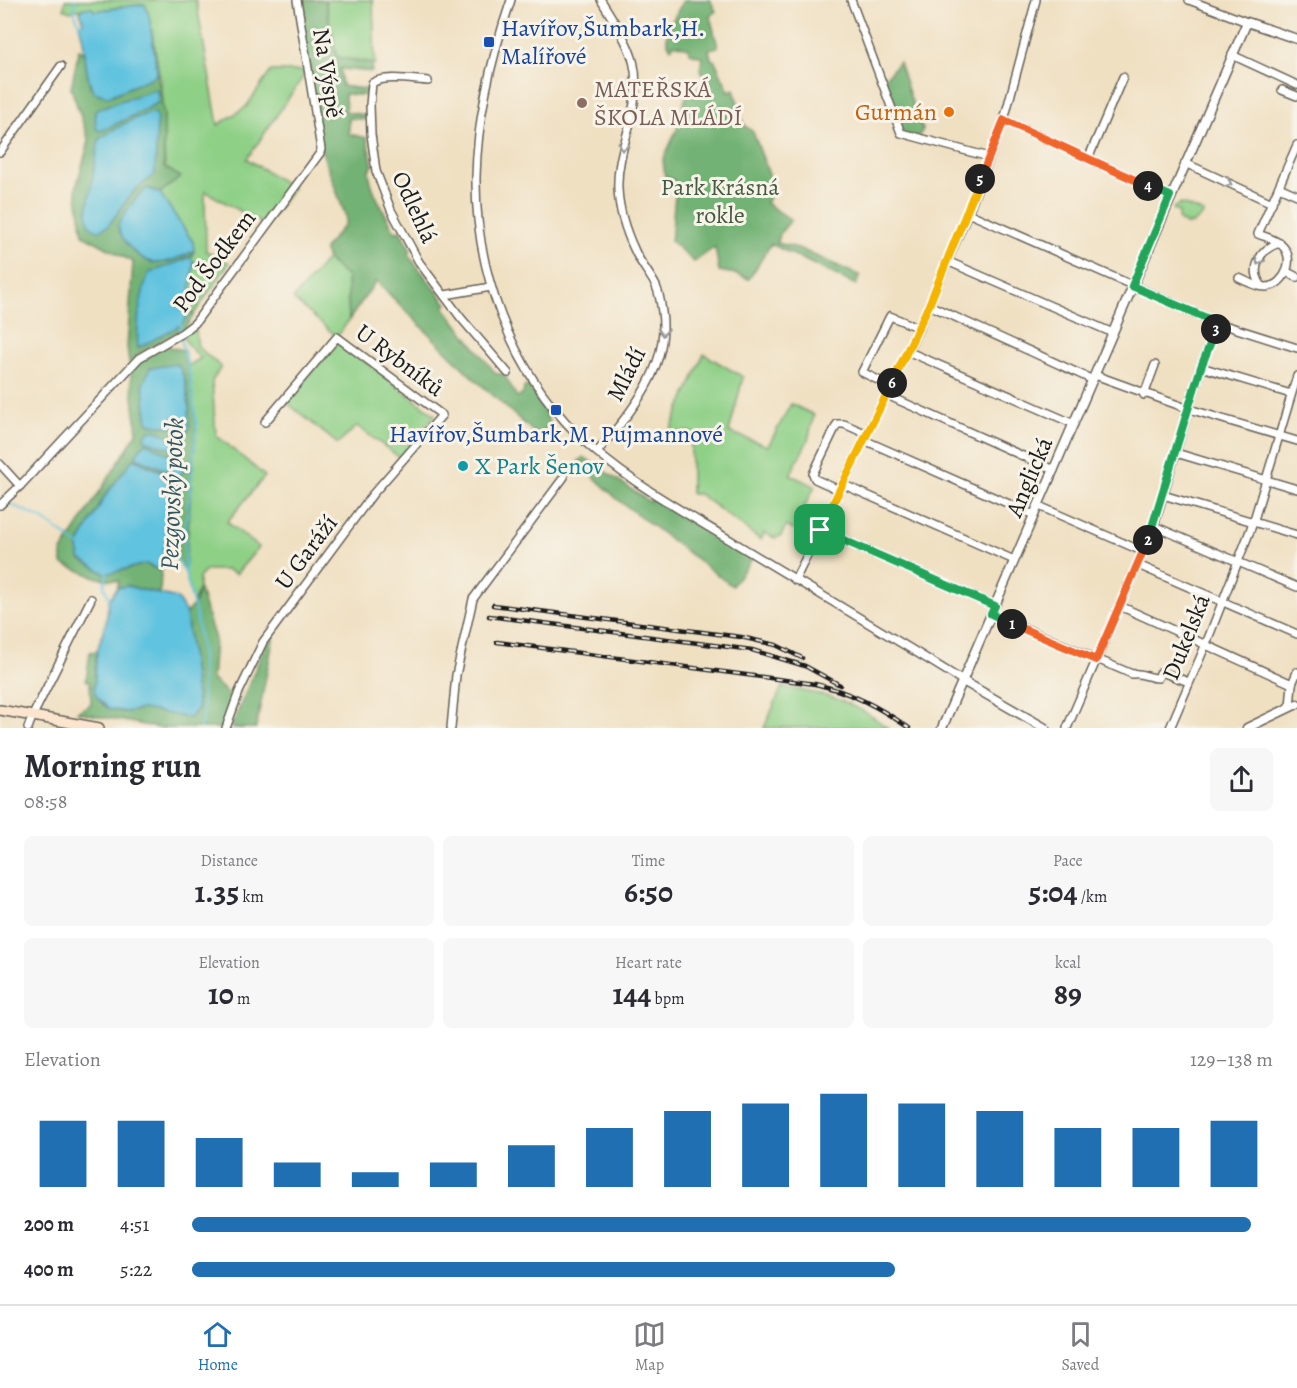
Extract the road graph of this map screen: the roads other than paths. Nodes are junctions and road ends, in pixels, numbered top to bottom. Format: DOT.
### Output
graph roads {
  1 [pos="297,0"];
  2 [pos="511,0"];
  3 [pos="601,0"];
  4 [pos="851,0"];
  5 [pos="1036,0"];
  6 [pos="1190,0"];
  7 [pos="1247,22"];
  8 [pos="1297,39"];
  9 [pos="1232,55"];
  10 [pos="61,66"];
  11 [pos="1123,76"];
  12 [pos="428,81"];
  13 [pos="1297,84"];
  14 [pos="1282,90"];
  15 [pos="1297,96"];
  16 [pos="1004,120"];
  17 [pos="1297,146"];
  18 [pos="0,152"];
  19 [pos="320,153"];
  20 [pos="989,157"];
  21 [pos="1088,159"];
  22 [pos="1185,163"];
  23 [pos="1279,187"];
  24 [pos="1297,195"];
  25 [pos="1170,196"];
  26 [pos="1272,203"];
  27 [pos="968,213"];
  28 [pos="1280,243"];
  29 [pos="947,261"];
  30 [pos="1287,272"];
  31 [pos="1297,277"];
  32 [pos="1239,278"];
  33 [pos="491,286"];
  34 [pos="1132,286"];
  35 [pos="1263,287"];
  36 [pos="445,295"];
  37 [pos="929,305"];
  38 [pos="1218,323"];
  39 [pos="919,328"];
  40 [pos="1113,333"];
  41 [pos="1297,348"];
  42 [pos="908,351"];
  43 [pos="1155,365"];
  44 [pos="1201,367"];
  45 [pos="508,373"];
  46 [pos="1297,376"];
  47 [pos="1094,377"];
  48 [pos="890,386"];
  49 [pos="1292,394"];
  50 [pos="887,395"];
  51 [pos="1144,395"];
  52 [pos="1293,404"];
  53 [pos="1189,409"];
  54 [pos="442,415"];
  55 [pos="265,422"];
  56 [pos="1074,424"];
  57 [pos="1280,436"];
  58 [pos="866,437"];
  59 [pos="1297,441"];
  60 [pos="597,452"];
  61 [pos="1176,453"];
  62 [pos="0,464"];
  63 [pos="1054,470"];
  64 [pos="564,477"];
  65 [pos="1266,480"];
  66 [pos="20,486"];
  67 [pos="840,487"];
  68 [pos="1297,489"];
  69 [pos="1163,495"];
  70 [pos="0,505"];
  71 [pos="1039,506"];
  72 [pos="1034,515"];
  73 [pos="1253,523"];
  74 [pos="1154,526"];
  75 [pos="820,530"];
  76 [pos="1297,535"];
  77 [pos="1144,552"];
  78 [pos="1014,560"];
  79 [pos="1238,561"];
  80 [pos="1138,565"];
  81 [pos="795,580"];
  82 [pos="1297,587"];
  83 [pos="91,599"];
  84 [pos="1222,601"];
  85 [pos="1120,606"];
  86 [pos="993,610"];
  87 [pos="1297,634"];
  88 [pos="1206,644"];
  89 [pos="1096,660"];
  90 [pos="1297,672"];
  91 [pos="963,681"];
  92 [pos="1189,682"];
  93 [pos="1292,684"];
  94 [pos="1294,705"];
  95 [pos="0,710"];
  96 [pos="33,716"];
  97 [pos="28,728"];
  98 [pos="99,728"];
  99 [pos="226,728"];
  100 [pos="451,728"];
  101 [pos="942,728"];
  102 [pos="1045,728"];
  103 [pos="1067,728"];
  104 [pos="1170,728"];
  105 [pos="1247,728"];
  1 -- 19 [label="street, Na Výspě"];
  2 -- 33 [label="street"];
  3 -- 60 [label="street, Mládí, one-way"];
  4 -- 20 [label="street"];
  5 -- 16 [label="street"];
  6 -- 7 [label="street"];
  7 -- 8 [label="street"];
  7 -- 9 [label="street"];
  9 -- 13 [label="street"];
  9 -- 22 [label="street"];
  10 -- 18 [label="street"];
  11 -- 21 [label="street"];
  12 -- 36 [label="street, Odlehlá"];
  14 -- 15 [label="street"];
  16 -- 20 [label="street"];
  16 -- 21 [label="street"];
  17 -- 23 [label="street"];
  19 -- 66 [label="street, Pod Šodkem"];
  20 -- 27 [label="street"];
  21 -- 25 [label="street"];
  22 -- 25 [label="street"];
  22 -- 26 [label="street, one-way"];
  23 -- 24 [label="street"];
  23 -- 26 [label="street"];
  25 -- 34 [label="street, Anglická"];
  26 -- 28 [label="street"];
  27 -- 29 [label="street"];
  27 -- 34 [label="street"];
  28 -- 30 [label="street"];
  28 -- 35 [label="street, one-way"];
  29 -- 37 [label="street"];
  29 -- 40 [label="street"];
  30 -- 31 [label="street"];
  30 -- 35 [label="street"];
  32 -- 35 [label="street"];
  33 -- 36 [label="street"];
  33 -- 60 [label="street"];
  34 -- 38 [label="street"];
  34 -- 40 [label="street, Anglická"];
  36 -- 45 [label="street, Odlehlá"];
  37 -- 39 [label="street"];
  37 -- 47 [label="street"];
  38 -- 41 [label="street"];
  38 -- 44 [label="street"];
  39 -- 42 [label="street"];
  39 -- 48 [label="street"];
  40 -- 47 [label="street, Anglická"];
  42 -- 48 [label="street"];
  42 -- 56 [label="street"];
  43 -- 51 [label="street"];
  44 -- 49 [label="street"];
  44 -- 53 [label="street"];
  46 -- 49 [label="street, Dukelská"];
  47 -- 51 [label="street"];
  47 -- 56 [label="street, Anglická"];
  48 -- 50 [label="street"];
  49 -- 52 [label="street, Dukelská"];
  50 -- 58 [label="street"];
  50 -- 63 [label="street"];
  51 -- 53 [label="street"];
  52 -- 57 [label="street, Dukelská"];
  53 -- 57 [label="street"];
  53 -- 61 [label="street"];
  54 -- 55 [label="street, U Rybníků"];
  54 -- 99 [label="street, U Garáží"];
  56 -- 63 [label="street, Anglická"];
  57 -- 59 [label="street"];
  57 -- 65 [label="street, Dukelská"];
  58 -- 67 [label="street"];
  58 -- 67 [label="street"];
  58 -- 72 [label="street"];
  60 -- 81 [label="street"];
  61 -- 65 [label="street"];
  61 -- 69 [label="street"];
  62 -- 66 [label="street"];
  63 -- 71 [label="street, Anglická"];
  64 -- 100 [label="street"];
  65 -- 68 [label="street"];
  65 -- 73 [label="street, Dukelská"];
  66 -- 70 [label="street, Pod Šodkem"];
  67 -- 75 [label="street"];
  67 -- 78 [label="street"];
  69 -- 73 [label="street"];
  69 -- 74 [label="street"];
  71 -- 72 [label="street, Anglická"];
  71 -- 77 [label="street"];
  72 -- 78 [label="street, Anglická"];
  73 -- 76 [label="street"];
  73 -- 79 [label="street, Dukelská"];
  74 -- 77 [label="street"];
  74 -- 79 [label="street"];
  75 -- 81 [label="street"];
  75 -- 86 [label="street"];
  77 -- 80 [label="street"];
  78 -- 86 [label="street, Anglická"];
  79 -- 82 [label="street"];
  79 -- 84 [label="street, Dukelská"];
  80 -- 84 [label="street"];
  80 -- 85 [label="street"];
  81 -- 91 [label="street"];
  83 -- 96 [label="street"];
  84 -- 87 [label="street"];
  84 -- 88 [label="street, Dukelská"];
  85 -- 88 [label="street"];
  85 -- 89 [label="street"];
  86 -- 89 [label="street"];
  86 -- 91 [label="street, Anglická"];
  88 -- 92 [label="street, Dukelská"];
  88 -- 93 [label="street"];
  89 -- 92 [label="street"];
  89 -- 103 [label="street"];
  90 -- 93 [label="street"];
  91 -- 101 [label="street, Anglická"];
  91 -- 102 [label="street"];
  92 -- 104 [label="street, Dukelská"];
  93 -- 94 [label="street"];
  94 -- 105 [label="street"];
  95 -- 96 [label="main road"];
  96 -- 97 [label="street"];
  96 -- 98 [label="main road"];
}
